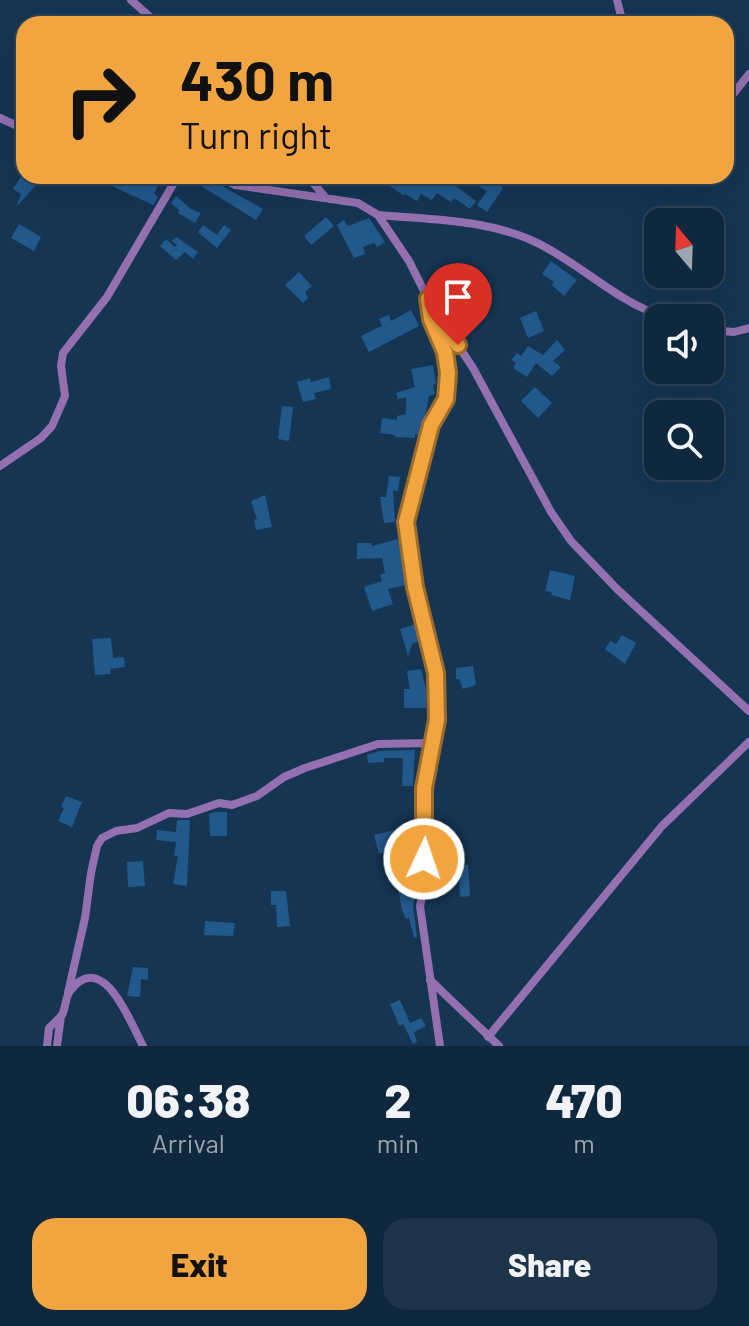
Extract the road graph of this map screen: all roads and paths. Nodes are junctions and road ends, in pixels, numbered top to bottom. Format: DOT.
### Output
graph roads {
  1 [pos="131,0"];
  2 [pos="149,16"];
  3 [pos="749,74"];
  4 [pos="734,93"];
  5 [pos="173,184"];
  6 [pos="233,184"];
  7 [pos="314,184"];
  8 [pos="326,198"];
  9 [pos="378,215"];
  10 [pos="428,299"];
  11 [pos="644,308"];
  12 [pos="749,328"];
  13 [pos="724,331"];
  14 [pos="0,466"];
  15 [pos="749,711"];
  16 [pos="749,742"];
  17 [pos="431,743"];
  18 [pos="430,980"];
  19 [pos="68,993"];
  20 [pos="61,1016"];
  21 [pos="488,1037"];
  22 [pos="47,1046"];
  23 [pos="57,1046"];
  24 [pos="143,1046"];
  25 [pos="440,1046"];
  26 [pos="499,1046"];
  1 -- 2 [label="street"];
  3 -- 4 [label="street"];
  5 -- 14 [label="street"];
  6 -- 8 [label="street"];
  7 -- 8 [label="street"];
  8 -- 9 [label="street"];
  9 -- 10 [label="street"];
  9 -- 11 [label="street"];
  10 -- 15 [label="street"];
  10 -- 17 [label="street"];
  12 -- 13 [label="street"];
  16 -- 21 [label="street"];
  17 -- 18 [label="street"];
  17 -- 19 [label="street"];
  18 -- 21 [label="street"];
  18 -- 25 [label="street"];
  19 -- 20 [label="street"];
  19 -- 24 [label="street"];
  20 -- 22 [label="street"];
  20 -- 23 [label="street"];
  21 -- 26 [label="street"];
}
